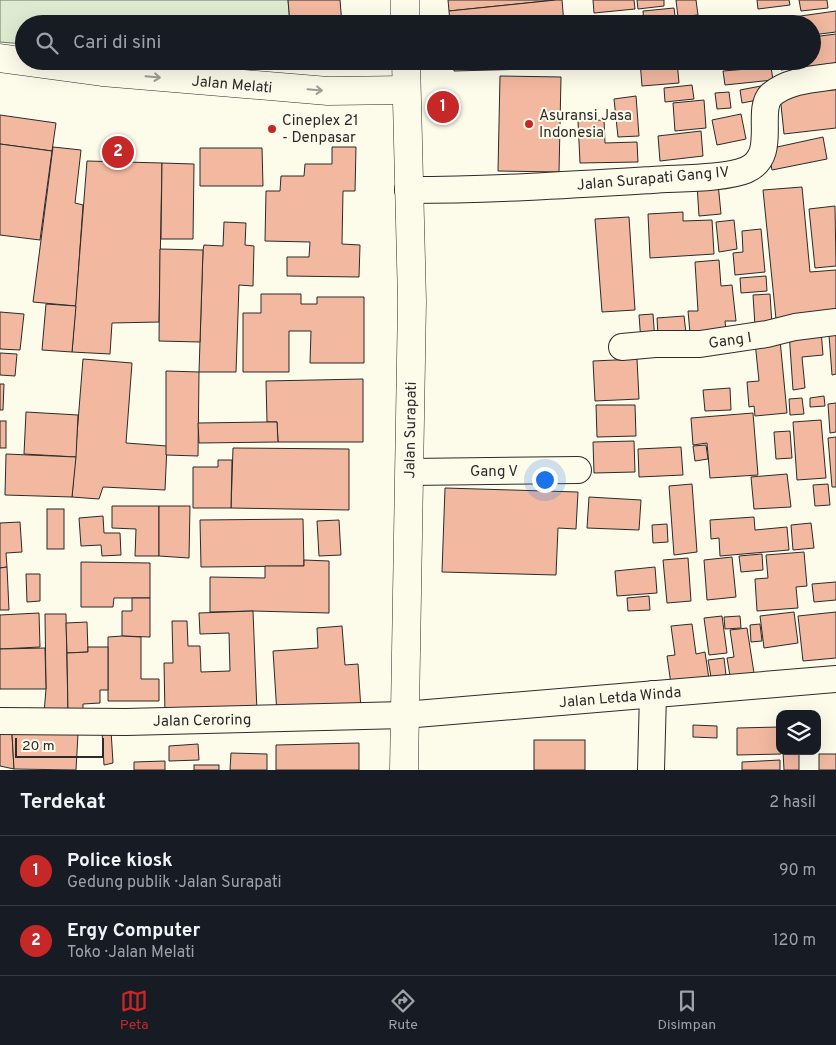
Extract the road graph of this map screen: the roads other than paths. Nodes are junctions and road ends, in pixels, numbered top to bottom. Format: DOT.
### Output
graph roads {
  1 [pos="405,0"];
  2 [pos="405,15"];
  3 [pos="0,58"];
  4 [pos="15,60"];
  5 [pos="87,70"];
  6 [pos="406,70"];
  7 [pos="836,76"];
  8 [pos="406,90"];
  9 [pos="408,190"];
  10 [pos="836,322"];
  11 [pos="622,347"];
  12 [pos="578,470"];
  13 [pos="410,472"];
  14 [pos="836,679"];
  15 [pos="653,694"];
  16 [pos="404,715"];
  17 [pos="0,721"];
  18 [pos="404,770"];
  19 [pos="651,770"];
  1 -- 2 [label="main road"];
  3 -- 4 [label="main road, Jalan Melati, one-way"];
  5 -- 8 [label="main road, Jalan Melati, one-way"];
  6 -- 8 [label="main road, Jalan Surapati"];
  7 -- 9 [label="street, Jalan Surapati Gang IV"];
  8 -- 9 [label="main road, Jalan Surapati"];
  9 -- 13 [label="main road, Jalan Surapati"];
  10 -- 11 [label="street, Gang I"];
  12 -- 13 [label="street, Gang V"];
  13 -- 16 [label="main road, Jalan Surapati"];
  14 -- 15 [label="street, Jalan Letda Winda"];
  15 -- 16 [label="street, Jalan Letda Winda"];
  15 -- 19 [label="street"];
  16 -- 17 [label="street, Jalan Ceroring"];
  16 -- 18 [label="main road, Jalan Surapati"];
}
